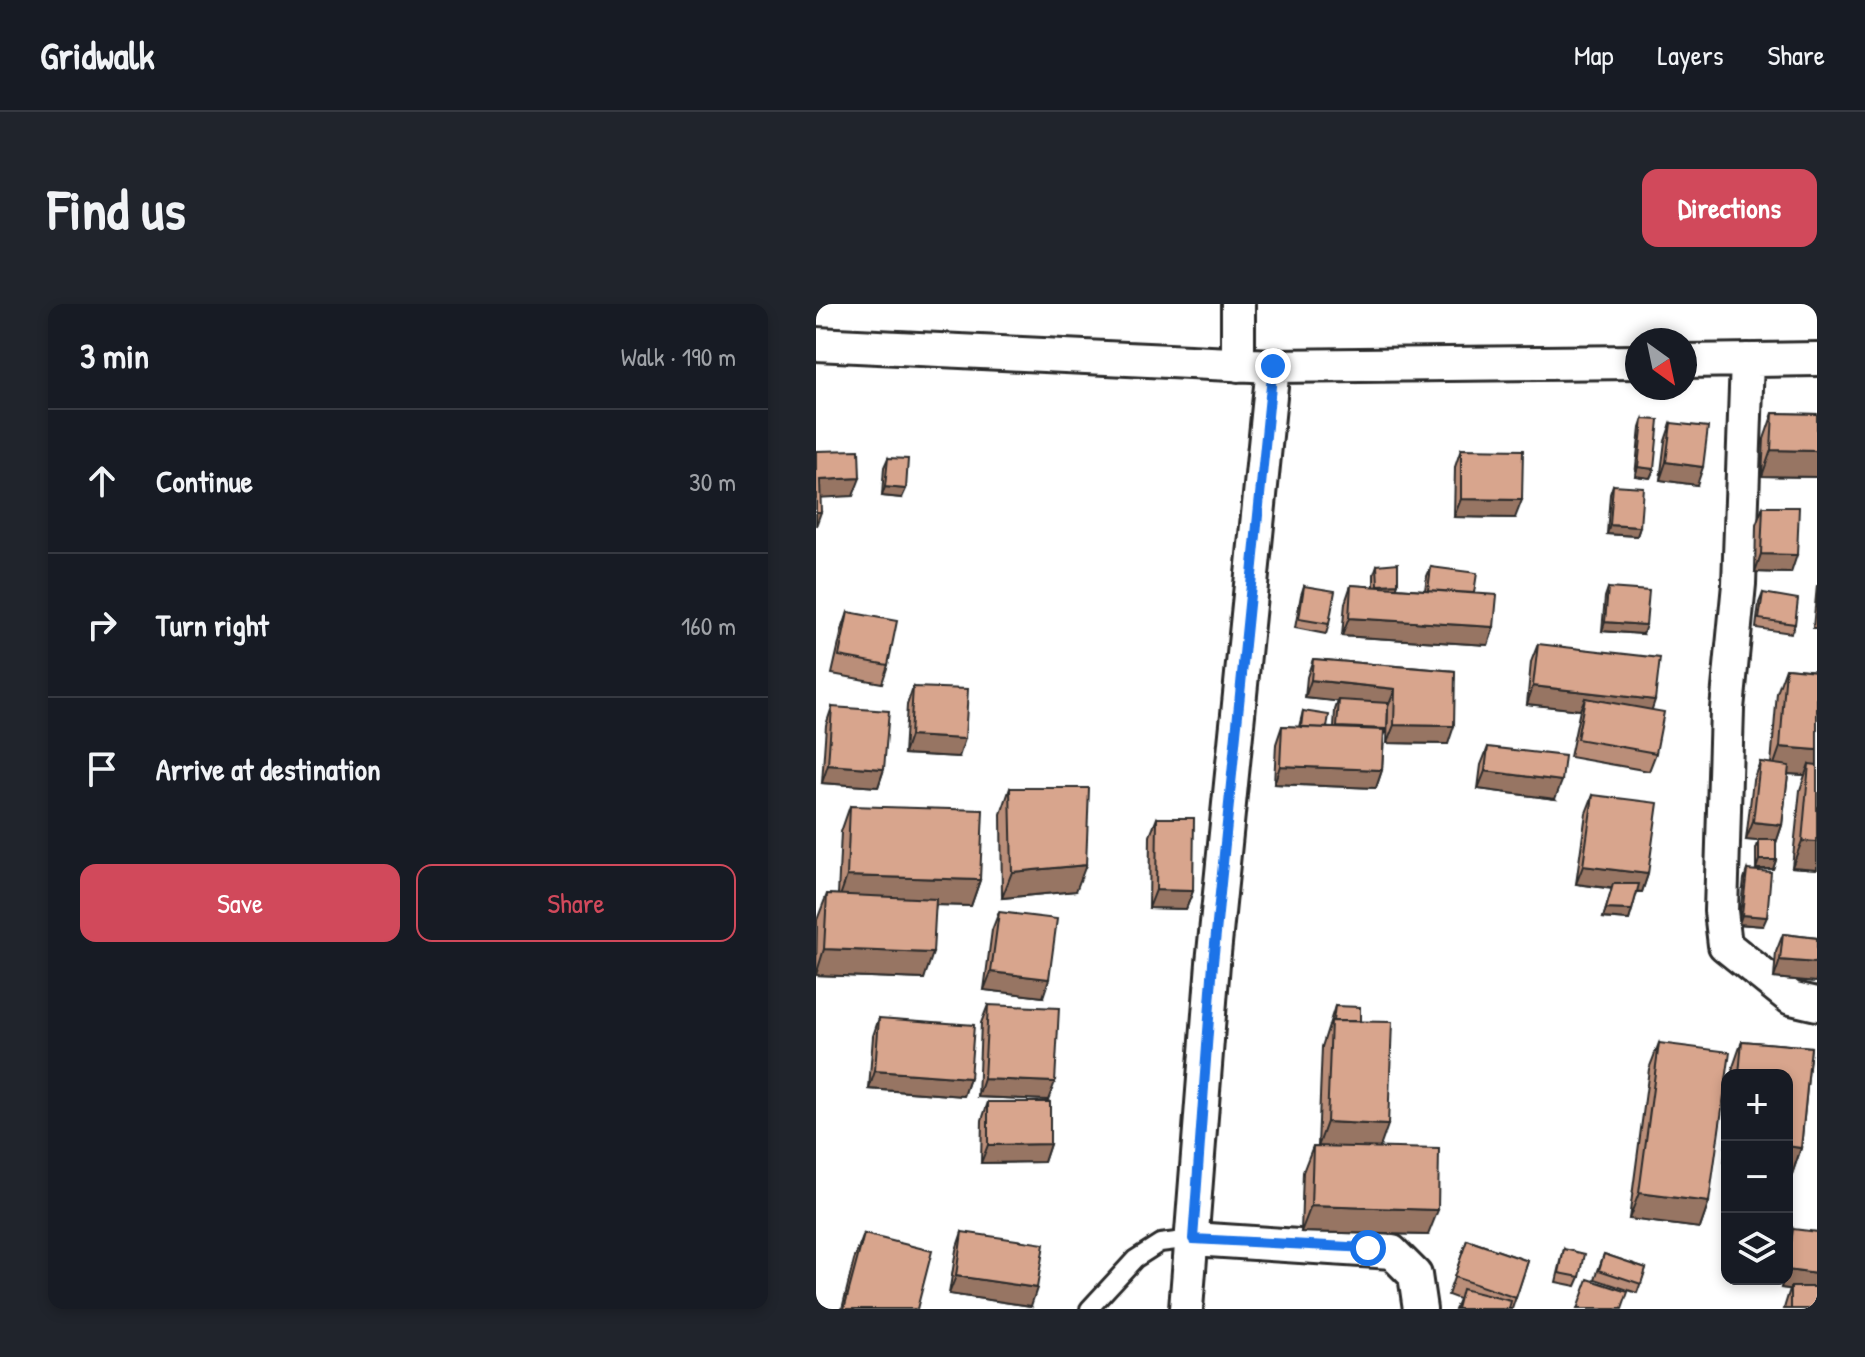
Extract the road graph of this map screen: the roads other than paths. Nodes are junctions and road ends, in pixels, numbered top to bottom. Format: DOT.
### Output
graph roads {
  1 [pos="1238,304"];
  2 [pos="816,344"];
  3 [pos="1817,359"];
  4 [pos="1747,360"];
  5 [pos="1697,361"];
  6 [pos="1625,362"];
  7 [pos="1238,365"];
  8 [pos="1273,366"];
  9 [pos="1817,1004"];
  10 [pos="1193,1239"];
  11 [pos="1089,1309"];
  12 [pos="1186,1309"];
  13 [pos="1420,1309"];
  1 -- 7 [label="street"];
  2 -- 7 [label="street"];
  3 -- 4 [label="street"];
  4 -- 5 [label="street"];
  4 -- 9 [label="street"];
  6 -- 8 [label="street"];
  7 -- 8 [label="street"];
  8 -- 10 [label="street"];
  10 -- 11 [label="lane"];
  10 -- 12 [label="street"];
  10 -- 13 [label="street"];
}
